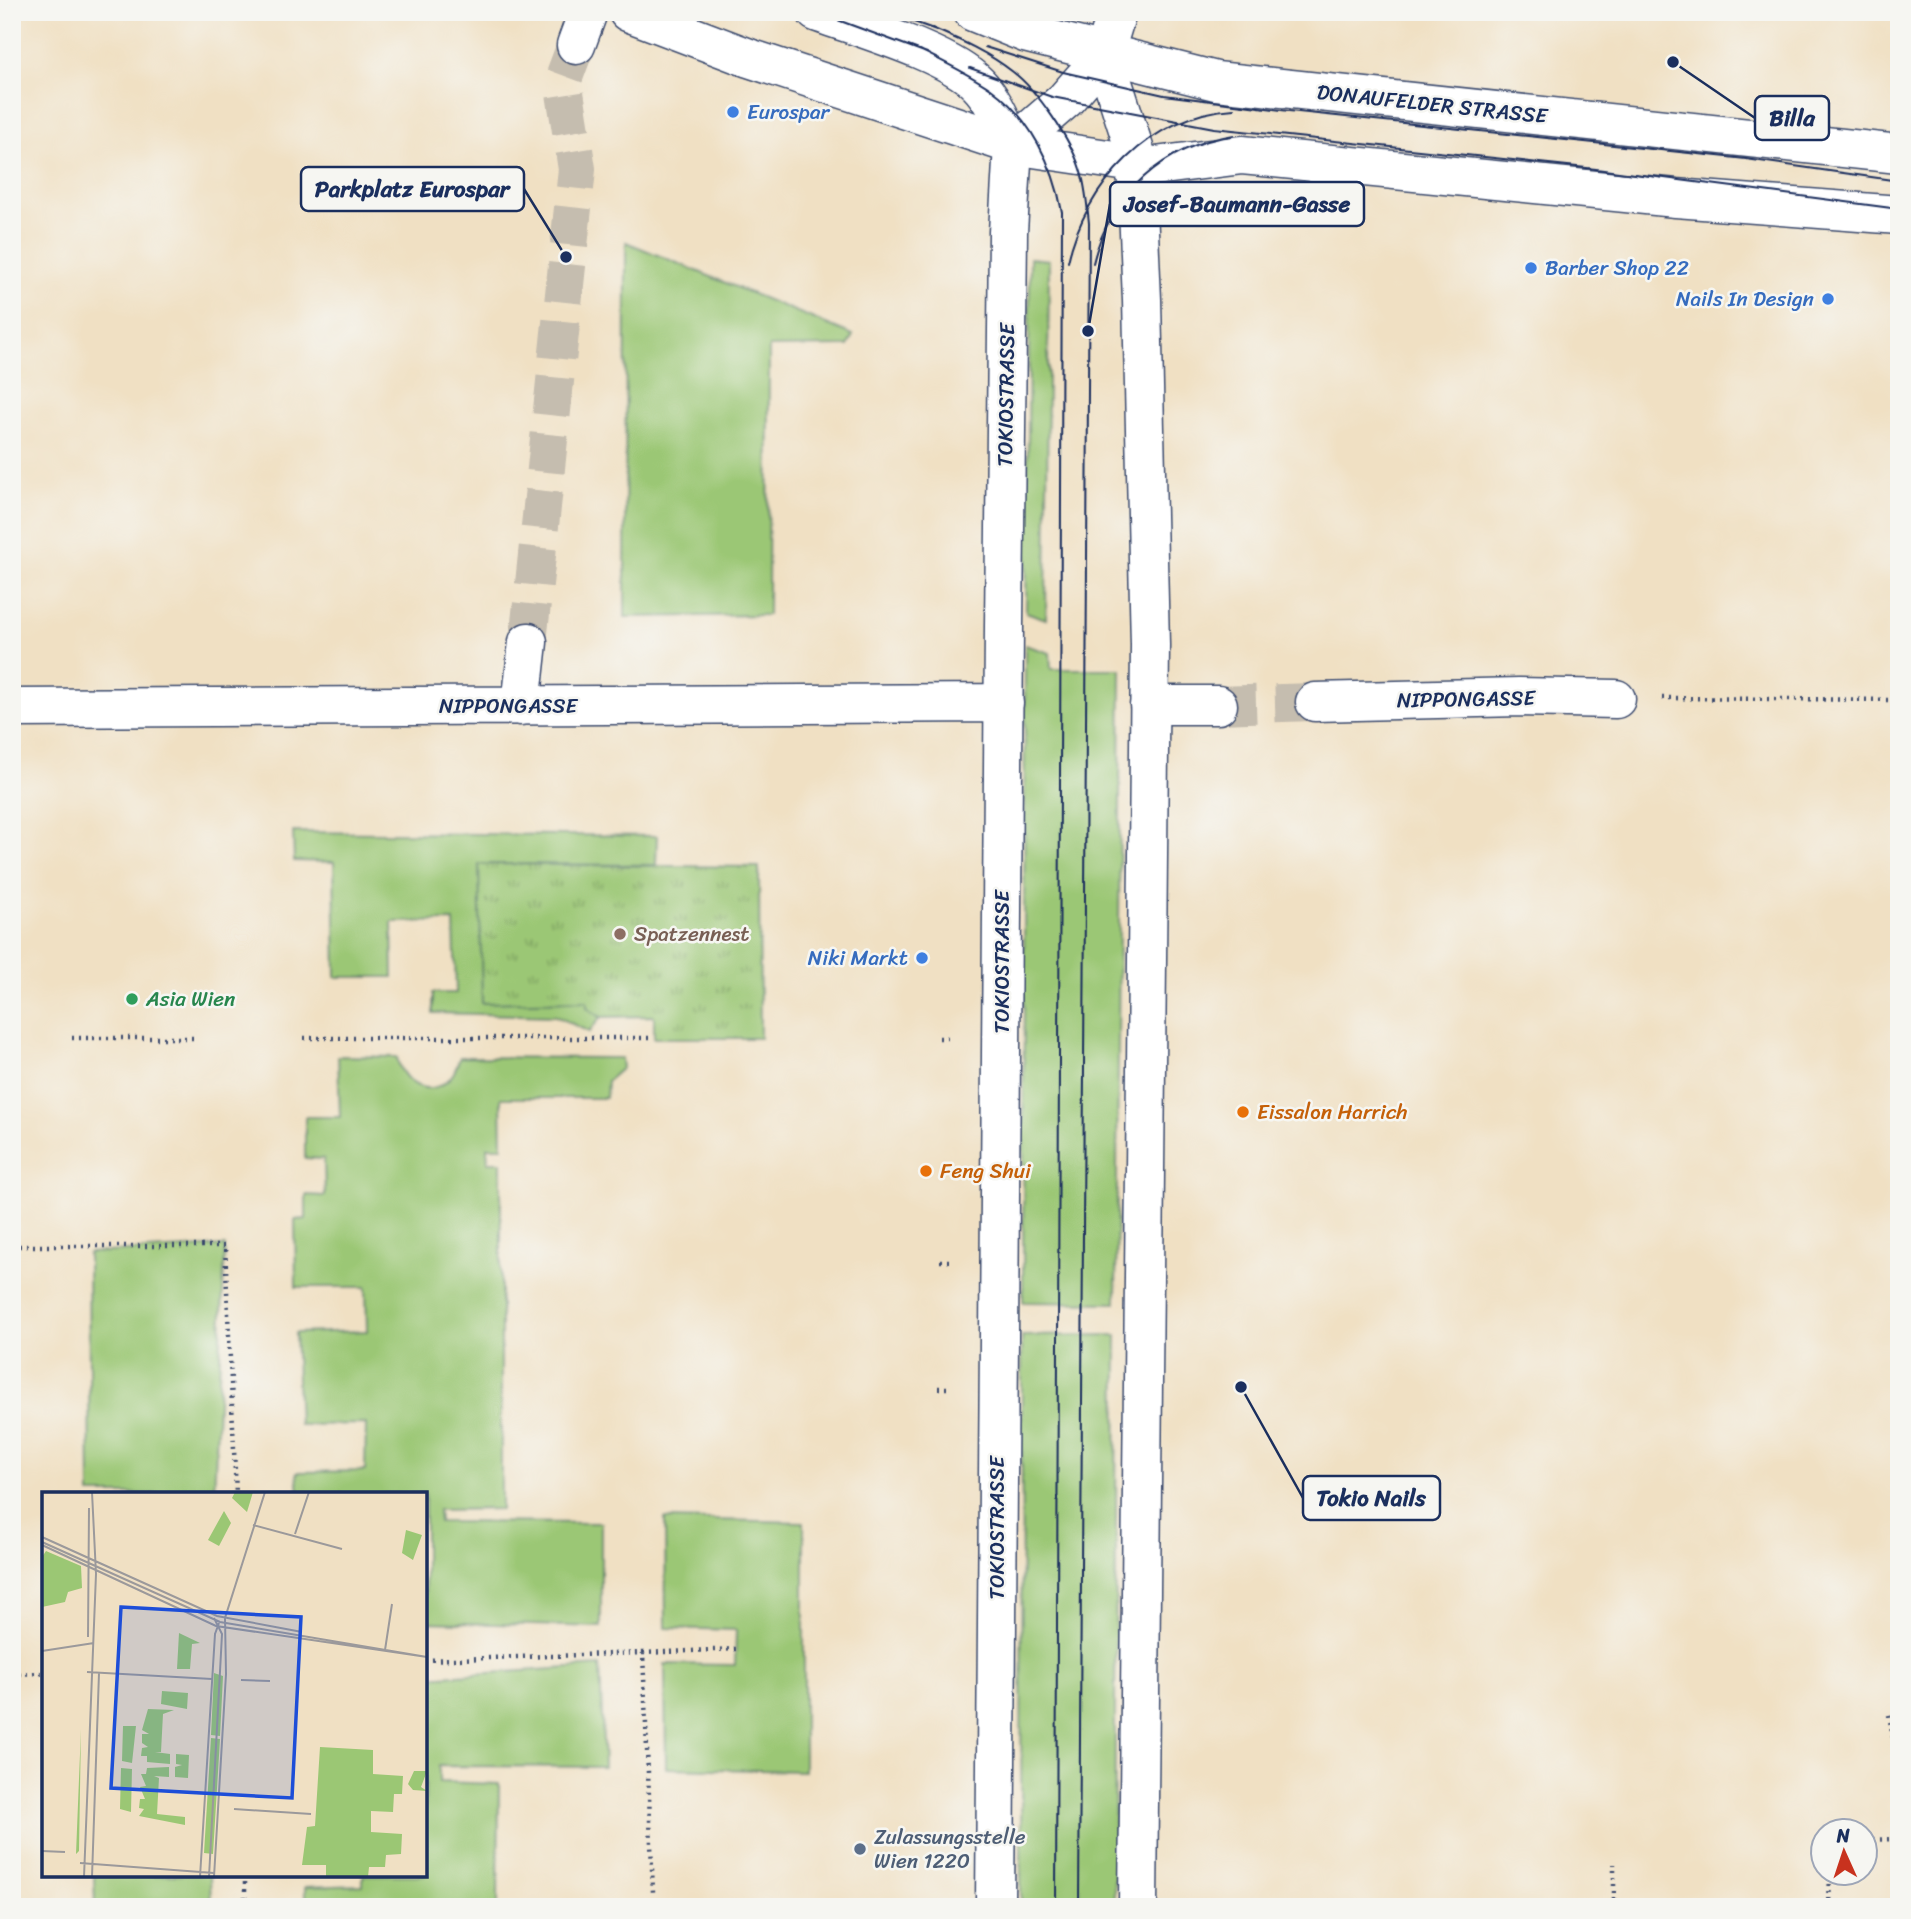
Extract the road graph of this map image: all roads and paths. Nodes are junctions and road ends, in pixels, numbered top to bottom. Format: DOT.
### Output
graph roads {
  1 [pos="628,12"];
  2 [pos="816,12"];
  3 [pos="973,12"];
  4 [pos="1117,12"];
  5 [pos="1104,55"];
  6 [pos="1013,145"];
  7 [pos="1899,154"];
  8 [pos="1136,163"];
  9 [pos="1899,215"];
  10 [pos="528,642"];
  11 [pos="1616,699"];
  12 [pos="1899,699"];
  13 [pos="1315,702"];
  14 [pos="1004,703"];
  15 [pos="1149,705"];
  16 [pos="1218,705"];
  17 [pos="521,706"];
  18 [pos="12,708"];
  19 [pos="72,1038"];
  20 [pos="195,1038"];
  21 [pos="304,1038"];
  22 [pos="654,1038"];
  23 [pos="939,1038"];
  24 [pos="956,1038"];
  25 [pos="12,1247"];
  26 [pos="938,1388"];
  27 [pos="953,1388"];
  28 [pos="236,1492"];
  29 [pos="736,1649"];
  30 [pos="642,1653"];
  31 [pos="427,1660"];
  32 [pos="42,1673"];
  33 [pos="12,1674"];
  34 [pos="1889,1715"];
  35 [pos="1899,1771"];
  36 [pos="1899,1839"];
  37 [pos="1880,1840"];
  38 [pos="1614,1864"];
  39 [pos="245,1877"];
  40 [pos="1830,1888"];
  41 [pos="653,1892"];
  42 [pos="245,1907"];
  43 [pos="995,1907"];
  44 [pos="1138,1907"];
  45 [pos="1614,1907"];
  46 [pos="1829,1907"];
  1 -- 6 [label="street"];
  2 -- 6 [label="street"];
  3 -- 5 [label="street, DONAUFELDER STRASSE"];
  4 -- 5 [label="street"];
  5 -- 6 [label="street"];
  5 -- 7 [label="street, DONAUFELDER STRASSE"];
  5 -- 8 [label="street"];
  6 -- 8 [label="street"];
  6 -- 14 [label="street, TOKIOSTRASSE"];
  8 -- 9 [label="street"];
  8 -- 15 [label="street"];
  10 -- 17 [label="street"];
  11 -- 12 [label="path"];
  11 -- 13 [label="street, NIPPONGASSE"];
  14 -- 17 [label="street, NIPPONGASSE"];
  14 -- 43 [label="street, TOKIOSTRASSE"];
  15 -- 16 [label="street"];
  15 -- 44 [label="street"];
  17 -- 18 [label="street, NIPPONGASSE"];
  19 -- 20 [label="path"];
  21 -- 22 [label="path"];
  23 -- 24 [label="path"];
  25 -- 28 [label="path"];
  26 -- 27 [label="path"];
  29 -- 30 [label="path"];
  30 -- 31 [label="path"];
  30 -- 41 [label="path"];
  32 -- 33 [label="path"];
  34 -- 35 [label="path"];
  36 -- 37 [label="path"];
  38 -- 45 [label="path"];
  39 -- 42 [label="path"];
  40 -- 46 [label="path"];
}
